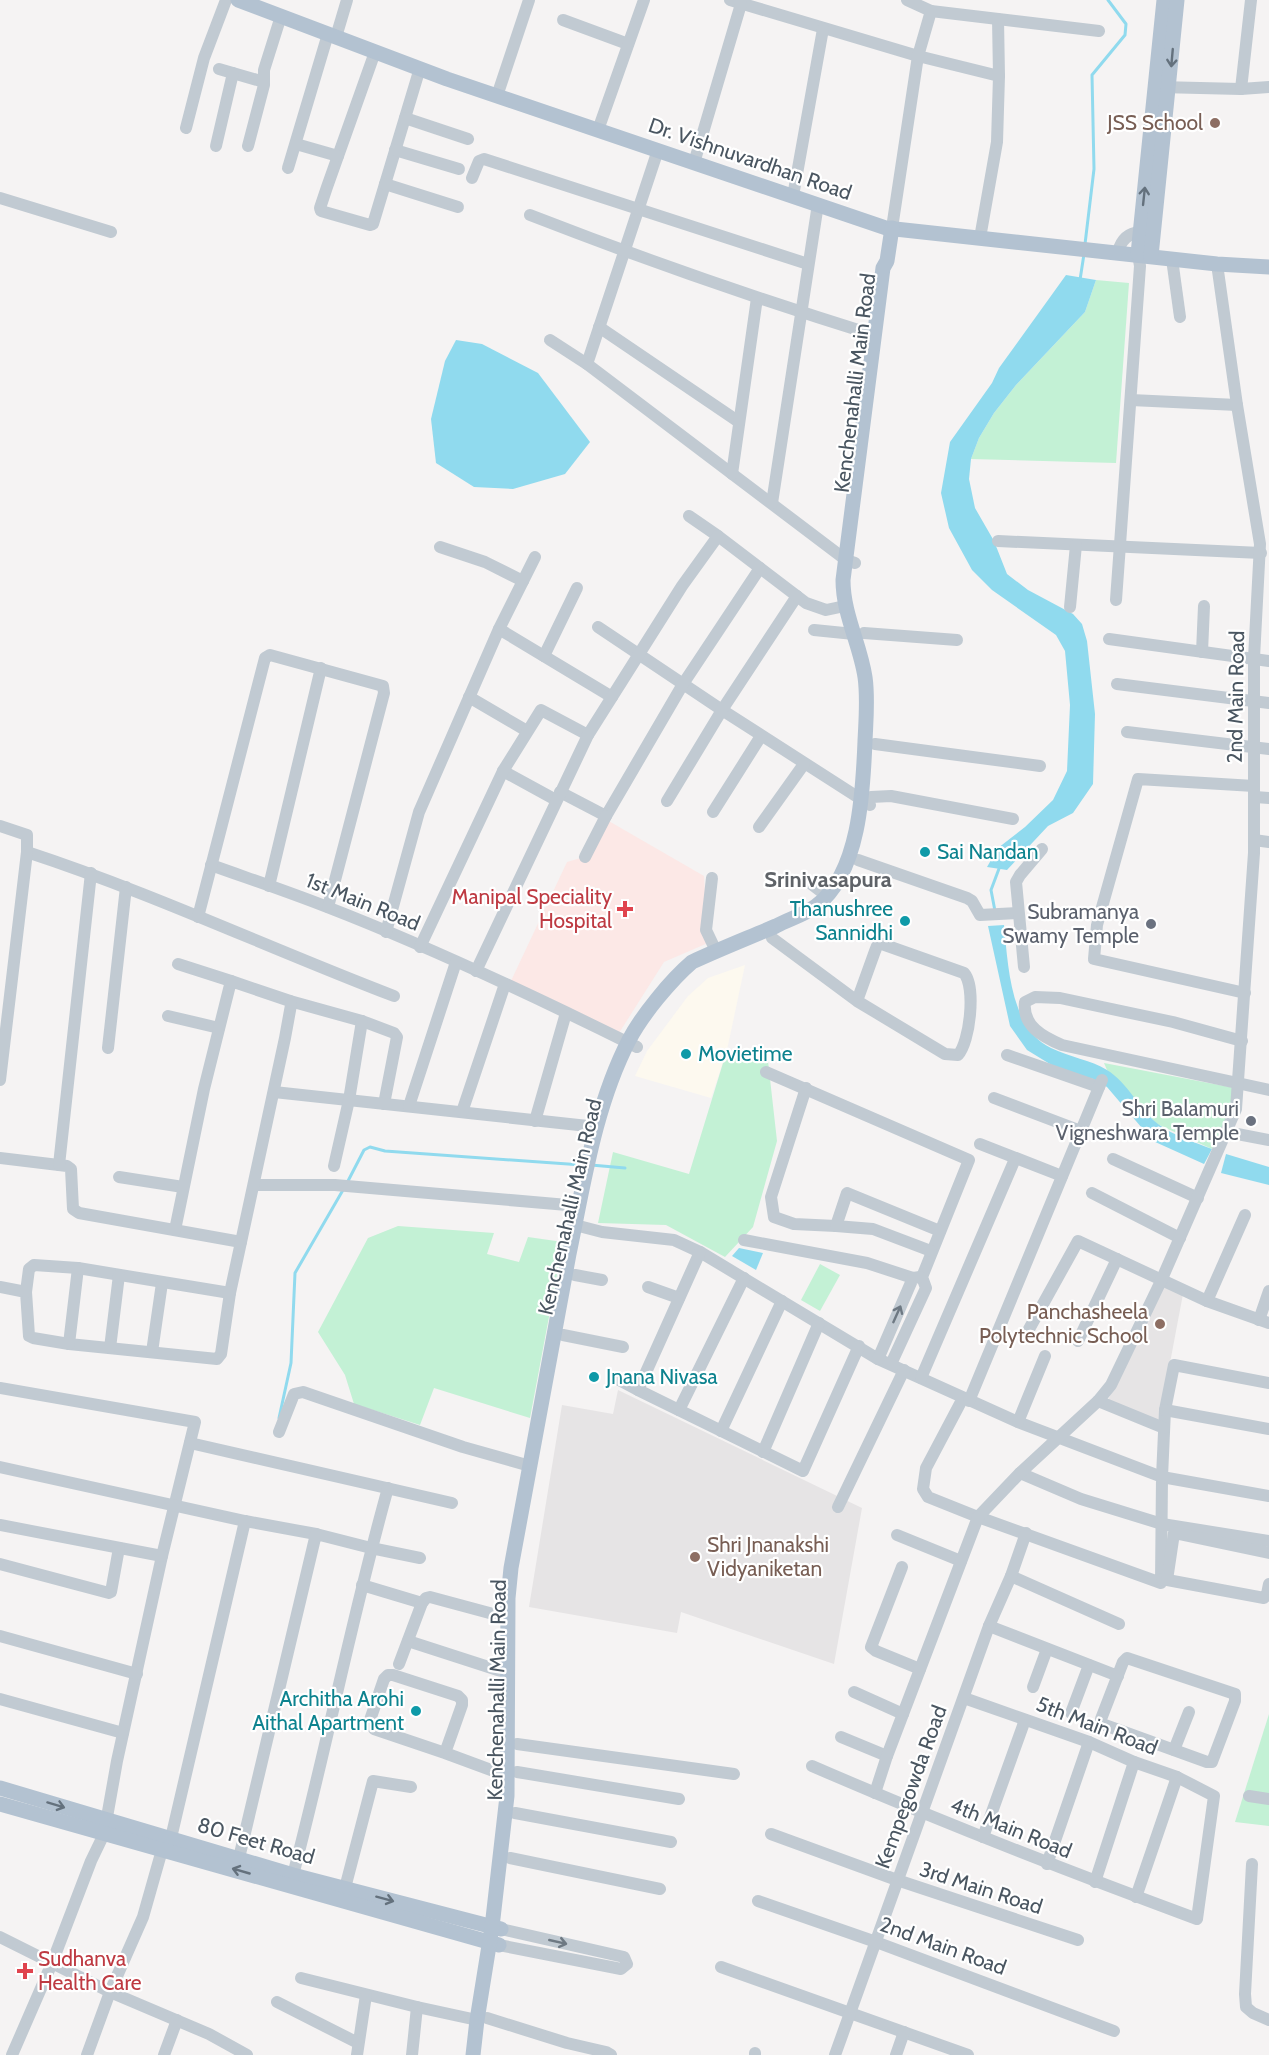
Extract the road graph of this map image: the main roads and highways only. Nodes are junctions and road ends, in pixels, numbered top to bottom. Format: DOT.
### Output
graph roads {
  1 [pos="238,0"];
  2 [pos="1164,0"];
  3 [pos="1177,0"];
  4 [pos="262,4"];
  5 [pos="1162,88"];
  6 [pos="891,228"];
  7 [pos="1143,259"];
  8 [pos="887,261"];
  9 [pos="1269,267"];
  10 [pos="850,561"];
  11 [pos="859,633"];
  12 [pos="867,801"];
  13 [pos="632,1045"];
  14 [pos="580,1226"];
  15 [pos="512,1774"];
  16 [pos="0,1788"];
  17 [pos="0,1804"];
  18 [pos="105,1827"];
  19 [pos="166,1844"];
  20 [pos="497,1928"];
  21 [pos="494,1944"];
  22 [pos="482,2019"];
  23 [pos="473,2055"];
  24 [pos="483,2055"];
  1 -- 4 [label="main road, Dr. Vishnuvardhan Road"];
  2 -- 5 [label="main road"];
  3 -- 5 [label="main road, one-way"];
  4 -- 6 [label="main road, Dr. Vishnuvardhan Road"];
  5 -- 7 [label="main road"];
  7 -- 5 [label="main road, one-way"];
  6 -- 7 [label="main road, Dr. Vishnuvardhan Road"];
  6 -- 8 [label="main road"];
  7 -- 9 [label="main road, Dr. Vishnuvardhan Road"];
  8 -- 10 [label="main road, Kenchenahalli Main Road"];
  8 -- 10 [label="main road, Kenchenahalli Main Road"];
  10 -- 11 [label="main road, Kenchenahalli Main Road"];
  10 -- 11 [label="main road, Kenchenahalli Main Road"];
  11 -- 12 [label="main road, Kenchenahalli Main Road"];
  11 -- 12 [label="main road, Kenchenahalli Main Road"];
  12 -- 13 [label="main road, Kenchenahalli Main Road"];
  12 -- 13 [label="main road, Kenchenahalli Main Road"];
  13 -- 14 [label="main road, Kenchenahalli Main Road"];
  13 -- 14 [label="main road, Kenchenahalli Main Road"];
  14 -- 15 [label="main road, Kenchenahalli Main Road"];
  14 -- 15 [label="main road, Kenchenahalli Main Road"];
  15 -- 20 [label="main road, Kenchenahalli Main Road"];
  15 -- 20 [label="main road, Kenchenahalli Main Road"];
  16 -- 18 [label="main road, 80 Feet Road, one-way"];
  17 -- 18 [label="main road, 80 Feet Road"];
  18 -- 19 [label="main road, 80 Feet Road"];
  19 -- 20 [label="main road, 80 Feet Road, one-way"];
  21 -- 19 [label="main road, 80 Feet Road, one-way"];
  20 -- 21 [label="main road, Kenchenahalli Main Road"];
  21 -- 22 [label="main road, Kenchenahalli Main Road"];
  22 -- 23 [label="main road, Kenchenahalli Main Road"];
  22 -- 24 [label="main road, Kenchenahalli Main Road"];
}
